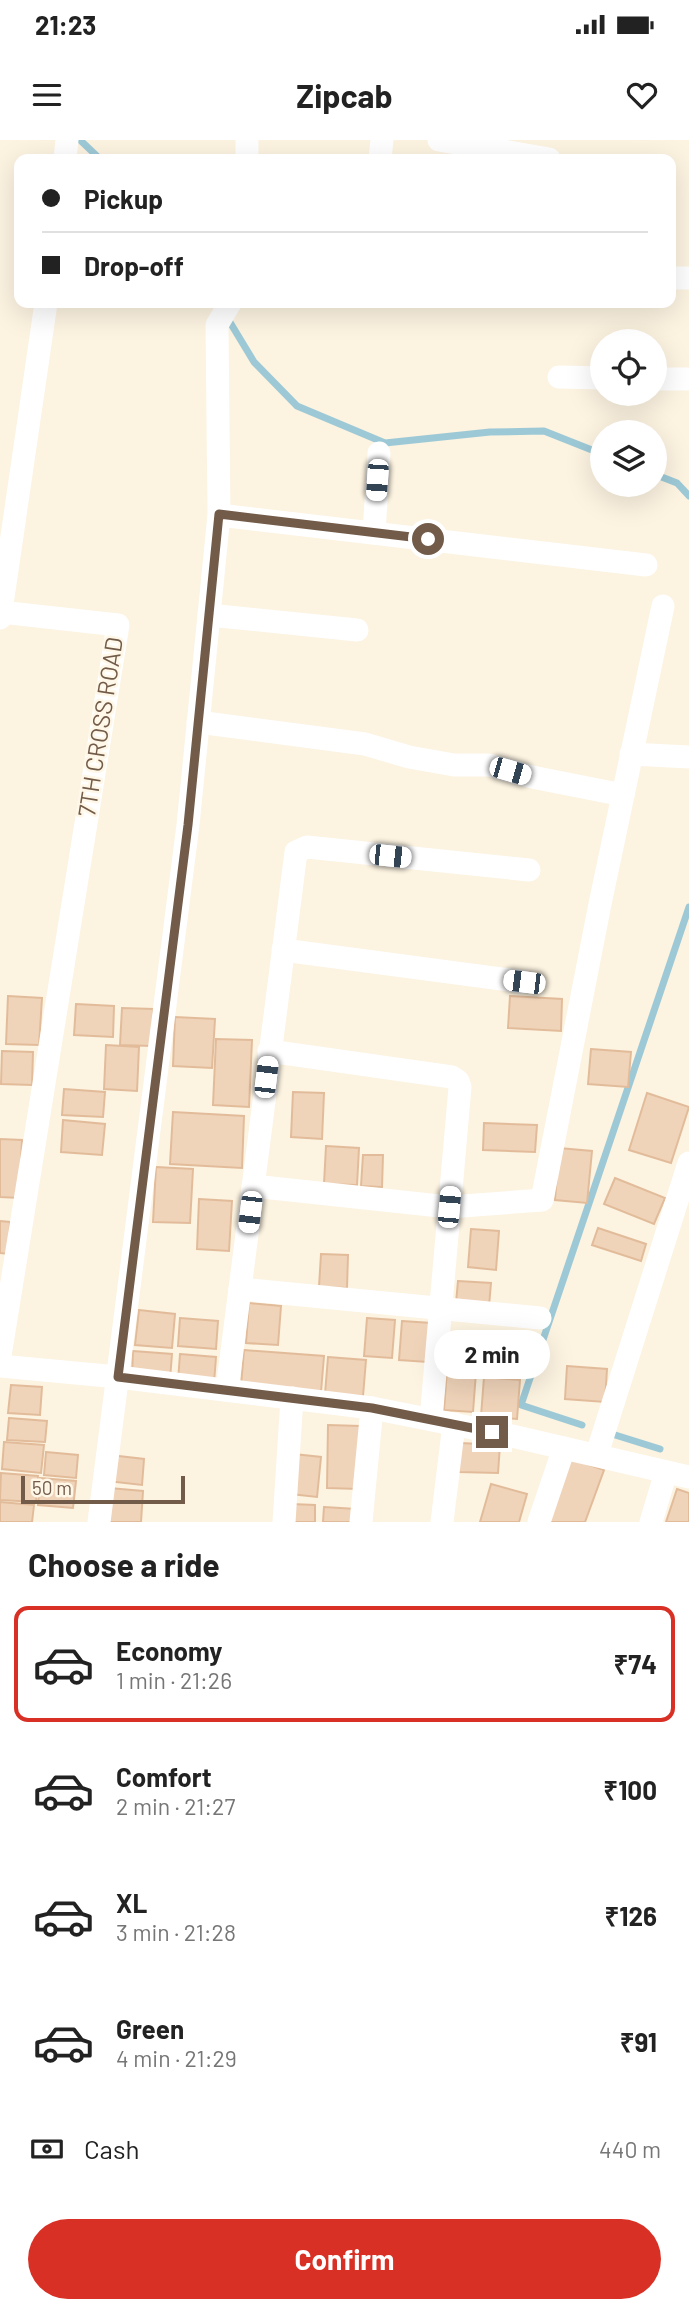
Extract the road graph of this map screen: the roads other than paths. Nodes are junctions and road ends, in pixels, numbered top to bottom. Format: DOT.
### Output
graph roads {
  1 [pos="439,140"];
  2 [pos="504,154"];
  3 [pos="45,308"];
  4 [pos="227,308"];
  5 [pos="559,377"];
  6 [pos="590,378"];
  7 [pos="667,379"];
  8 [pos="689,379"];
  9 [pos="379,453"];
  10 [pos="219,514"];
  11 [pos="374,533"];
  12 [pos="646,565"];
  13 [pos="663,606"];
  14 [pos="0,612"];
  15 [pos="209,615"];
  16 [pos="0,618"];
  17 [pos="357,630"];
  18 [pos="198,722"];
  19 [pos="631,754"];
  20 [pos="689,757"];
  21 [pos="623,795"];
  22 [pos="528,870"];
  23 [pos="283,950"];
  24 [pos="524,982"];
  25 [pos="269,1051"];
  26 [pos="689,1163"];
  27 [pos="253,1186"];
  28 [pos="449,1207"];
  29 [pos="240,1289"];
  30 [pos="439,1309"];
  31 [pos="540,1318"];
  32 [pos="0,1356"];
  33 [pos="0,1366"];
  34 [pos="118,1377"];
  35 [pos="227,1390"];
  36 [pos="292,1398"];
  37 [pos="372,1408"];
  38 [pos="431,1419"];
  39 [pos="454,1424"];
  40 [pos="564,1448"];
  41 [pos="597,1454"];
  42 [pos="678,1474"];
  43 [pos="99,1522"];
  44 [pos="284,1522"];
  45 [pos="361,1522"];
  46 [pos="442,1522"];
  47 [pos="539,1522"];
  48 [pos="651,1522"];
  1 -- 2 [label="street"];
  3 -- 14 [label="street"];
  4 -- 10 [label="street"];
  5 -- 6 [label="street"];
  7 -- 8 [label="street"];
  9 -- 11 [label="street"];
  10 -- 11 [label="street"];
  10 -- 15 [label="street"];
  11 -- 12 [label="street"];
  13 -- 19 [label="street"];
  14 -- 16 [label="street"];
  14 -- 32 [label="street, 7TH CROSS ROAD"];
  15 -- 17 [label="street"];
  15 -- 18 [label="street"];
  18 -- 21 [label="street"];
  18 -- 34 [label="street"];
  19 -- 20 [label="street"];
  19 -- 21 [label="street"];
  21 -- 28 [label="street"];
  22 -- 23 [label="street"];
  23 -- 24 [label="street"];
  23 -- 25 [label="street"];
  25 -- 27 [label="street"];
  25 -- 28 [label="street"];
  26 -- 41 [label="street"];
  27 -- 28 [label="street"];
  27 -- 29 [label="street"];
  28 -- 30 [label="street"];
  29 -- 30 [label="street"];
  29 -- 35 [label="street"];
  30 -- 31 [label="street"];
  30 -- 38 [label="street"];
  33 -- 34 [label="street"];
  34 -- 35 [label="street"];
  34 -- 43 [label="street"];
  35 -- 36 [label="street"];
  36 -- 37 [label="street"];
  36 -- 44 [label="street"];
  37 -- 38 [label="street"];
  37 -- 45 [label="street"];
  38 -- 39 [label="street"];
  39 -- 40 [label="street"];
  39 -- 46 [label="street"];
  40 -- 41 [label="street"];
  40 -- 47 [label="street"];
  41 -- 42 [label="street"];
  42 -- 48 [label="street"];
}
